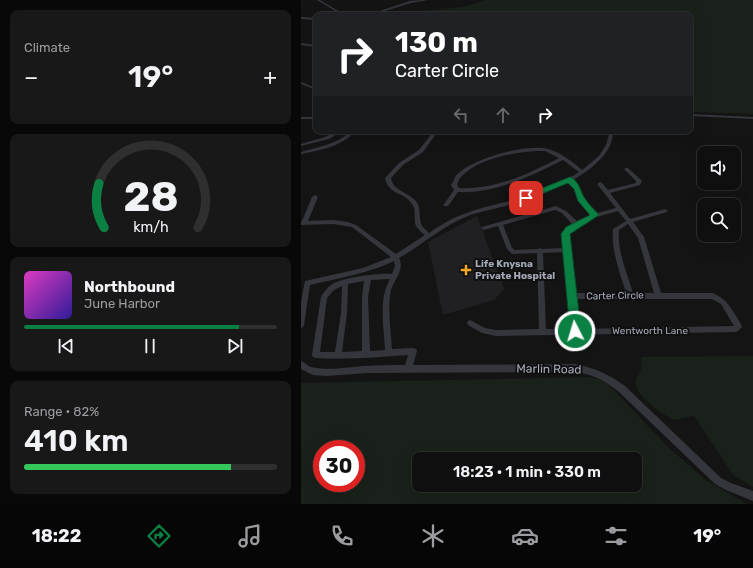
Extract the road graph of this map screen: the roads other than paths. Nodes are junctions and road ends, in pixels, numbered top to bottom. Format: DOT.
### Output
graph roads {
  1 [pos="318,0"];
  2 [pos="427,0"];
  3 [pos="339,12"];
  4 [pos="379,12"];
  5 [pos="301,18"];
  6 [pos="313,19"];
  7 [pos="301,44"];
  8 [pos="313,46"];
  9 [pos="301,83"];
  10 [pos="313,88"];
  11 [pos="693,115"];
  12 [pos="301,118"];
  13 [pos="313,118"];
  14 [pos="753,118"];
  15 [pos="334,134"];
  16 [pos="350,134"];
  17 [pos="434,134"];
  18 [pos="611,134"];
  19 [pos="301,145"];
  20 [pos="301,153"];
  21 [pos="563,159"];
  22 [pos="626,169"];
  23 [pos="582,172"];
  24 [pos="570,179"];
  25 [pos="600,184"];
  26 [pos="457,190"];
  27 [pos="607,192"];
  28 [pos="315,197"];
  29 [pos="446,205"];
  30 [pos="619,208"];
  31 [pos="665,211"];
  32 [pos="595,215"];
  33 [pos="630,221"];
  34 [pos="303,223"];
  35 [pos="500,224"];
  36 [pos="577,225"];
  37 [pos="484,228"];
  38 [pos="429,235"];
  39 [pos="540,250"];
  40 [pos="566,250"];
  41 [pos="395,257"];
  42 [pos="393,277"];
  43 [pos="368,279"];
  44 [pos="304,282"];
  45 [pos="345,284"];
  46 [pos="572,296"];
  47 [pos="630,296"];
  48 [pos="657,296"];
  49 [pos="471,323"];
  50 [pos="301,325"];
  51 [pos="736,329"];
  52 [pos="575,331"];
  53 [pos="543,332"];
  54 [pos="389,353"];
  55 [pos="366,355"];
  56 [pos="338,356"];
  57 [pos="301,364"];
  58 [pos="408,369"];
  59 [pos="753,496"];
  1 -- 3 [label="street"];
  2 -- 4 [label="street"];
  5 -- 6 [label="street"];
  7 -- 8 [label="street"];
  9 -- 10 [label="street"];
  11 -- 14 [label="street"];
  12 -- 13 [label="street"];
  15 -- 19 [label="street"];
  16 -- 20 [label="street"];
  17 -- 38 [label="street"];
  18 -- 23 [label="street"];
  21 -- 23 [label="street"];
  21 -- 26 [label="street"];
  21 -- 26 [label="street"];
  22 -- 27 [label="street"];
  23 -- 24 [label="street"];
  24 -- 32 [label="street"];
  24 -- 38 [label="street"];
  25 -- 27 [label="street"];
  26 -- 29 [label="street"];
  27 -- 30 [label="street"];
  28 -- 34 [label="street"];
  30 -- 32 [label="street, Carter Circle"];
  30 -- 33 [label="street, Carter Circle"];
  31 -- 33 [label="street"];
  32 -- 36 [label="street, Carter Circle"];
  33 -- 47 [label="street"];
  33 -- 48 [label="street, Carter Circle"];
  34 -- 41 [label="street"];
  35 -- 36 [label="street"];
  35 -- 37 [label="street"];
  35 -- 39 [label="street"];
  36 -- 40 [label="street, Carter Circle"];
  38 -- 41 [label="street"];
  39 -- 40 [label="street"];
  39 -- 53 [label="street"];
  40 -- 46 [label="street, Carter Circle"];
  41 -- 42 [label="street"];
  41 -- 44 [label="street"];
  42 -- 43 [label="street"];
  42 -- 54 [label="street"];
  43 -- 45 [label="street"];
  43 -- 55 [label="street"];
  44 -- 50 [label="street"];
  45 -- 56 [label="street"];
  45 -- 56 [label="street"];
  46 -- 47 [label="street, Carter Circle"];
  46 -- 52 [label="street, Carter Circle"];
  47 -- 48 [label="street, Carter Circle"];
  48 -- 51 [label="street, Carter Circle"];
  49 -- 53 [label="street, Wentworth Lane"];
  51 -- 52 [label="street, Wentworth Lane"];
  52 -- 53 [label="street, Wentworth Lane"];
  54 -- 55 [label="street"];
  54 -- 58 [label="street"];
  55 -- 56 [label="street"];
  57 -- 58 [label="street, Marlin Road"];
  58 -- 59 [label="street, Marlin Road"];
}
